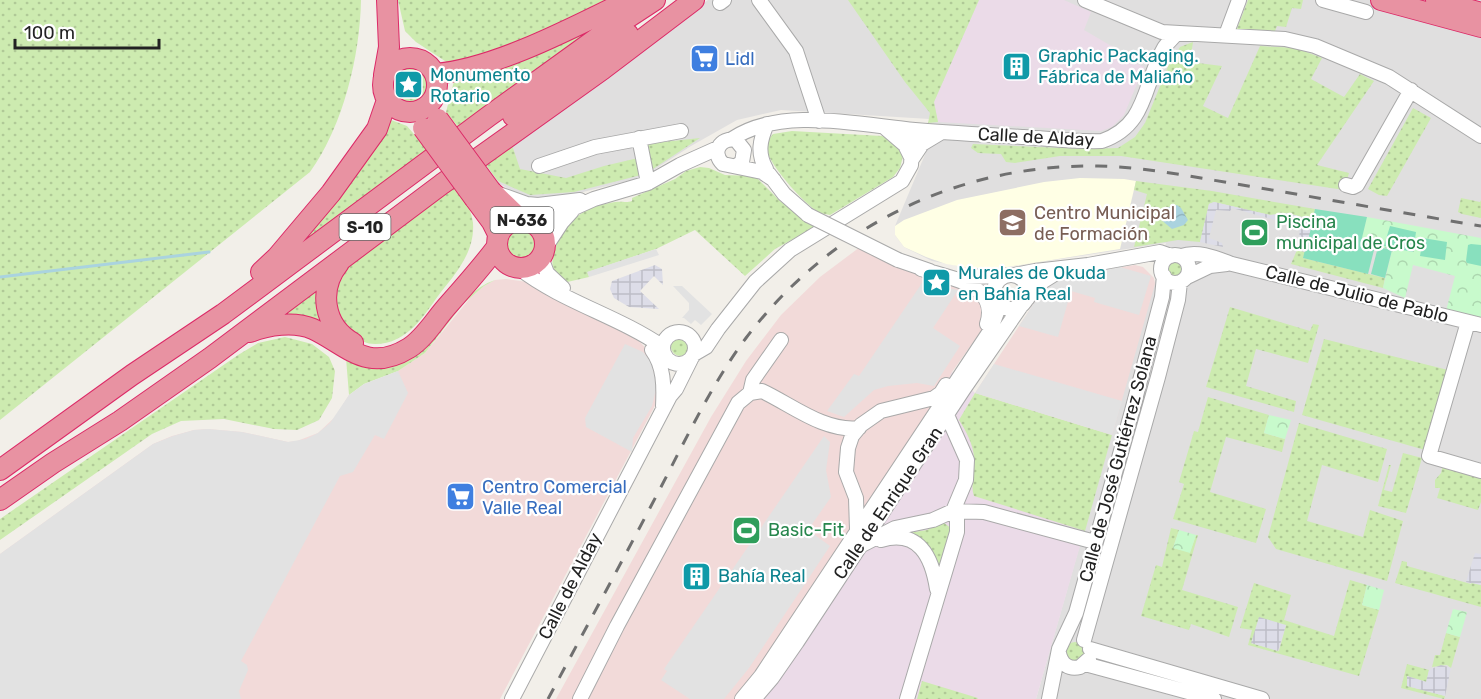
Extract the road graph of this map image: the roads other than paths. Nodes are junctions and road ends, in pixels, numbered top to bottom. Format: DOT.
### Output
graph roads {
  1 [pos="629,0"];
  2 [pos="655,0"];
  3 [pos="683,0"];
  4 [pos="694,0"];
  5 [pos="759,0"];
  6 [pos="1085,0"];
  7 [pos="1239,0"];
  8 [pos="1323,0"];
  9 [pos="1436,0"];
  10 [pos="1391,2"];
  11 [pos="388,3"];
  12 [pos="1366,12"];
  13 [pos="1481,14"];
  14 [pos="1481,27"];
  15 [pos="1176,34"];
  16 [pos="1226,35"];
  17 [pos="1481,37"];
  18 [pos="420,60"];
  19 [pos="435,74"];
  20 [pos="383,78"];
  21 [pos="1411,90"];
  22 [pos="387,100"];
  23 [pos="425,116"];
  24 [pos="819,121"];
  25 [pos="767,124"];
  26 [pos="884,127"];
  27 [pos="913,130"];
  28 [pos="681,131"];
  29 [pos="942,132"];
  30 [pos="1481,136"];
  31 [pos="639,138"];
  32 [pos="739,152"];
  33 [pos="719,155"];
  34 [pos="912,159"];
  35 [pos="539,166"];
  36 [pos="770,175"];
  37 [pos="648,183"];
  38 [pos="1346,185"];
  39 [pos="483,195"];
  40 [pos="594,199"];
  41 [pos="579,205"];
  42 [pos="525,221"];
  43 [pos="497,241"];
  44 [pos="543,253"];
  45 [pos="347,255"];
  46 [pos="1176,256"];
  47 [pos="1130,258"];
  48 [pos="1232,264"];
  49 [pos="515,268"];
  50 [pos="1063,268"];
  51 [pos="921,269"];
  52 [pos="1163,274"];
  53 [pos="1010,276"];
  54 [pos="964,277"];
  55 [pos="1183,279"];
  56 [pos="456,297"];
  57 [pos="997,299"];
  58 [pos="1024,303"];
  59 [pos="990,315"];
  60 [pos="611,317"];
  61 [pos="1474,323"];
  62 [pos="718,329"];
  63 [pos="642,333"];
  64 [pos="691,338"];
  65 [pos="781,340"];
  66 [pos="232,341"];
  67 [pos="667,348"];
  68 [pos="395,354"];
  69 [pos="692,356"];
  70 [pos="132,375"];
  71 [pos="750,393"];
  72 [pos="666,403"];
  73 [pos="947,415"];
  74 [pos="830,426"];
  75 [pos="859,428"];
  76 [pos="849,445"];
  77 [pos="53,463"];
  78 [pos="0,470"];
  79 [pos="1481,471"];
  80 [pos="962,489"];
  81 [pos="0,500"];
  82 [pos="953,511"];
  83 [pos="979,511"];
  84 [pos="957,532"];
  85 [pos="858,539"];
  86 [pos="1095,542"];
  87 [pos="938,591"];
  88 [pos="1065,640"];
  89 [pos="1087,645"];
  90 [pos="1059,653"];
  91 [pos="1085,664"];
  92 [pos="1066,666"];
  93 [pos="1052,684"];
  94 [pos="512,699"];
  95 [pos="580,699"];
  96 [pos="742,699"];
  97 [pos="754,699"];
  98 [pos="907,699"];
  99 [pos="1049,699"];
  100 [pos="1214,699"];
  101 [pos="1262,699"];
  1 -- 19 [label="highway"];
  2 -- 70 [label="highway, S-10"];
  3 -- 77 [label="highway, S-10"];
  4 -- 45 [label="highway"];
  5 -- 24 [label="street"];
  6 -- 15 [label="street"];
  7 -- 16 [label="street"];
  8 -- 12 [label="street"];
  9 -- 13 [label="highway"];
  10 -- 14 [label="highway"];
  10 -- 17 [label="highway"];
  11 -- 18 [label="highway"];
  11 -- 20 [label="highway"];
  15 -- 16 [label="street"];
  15 -- 29 [label="street, Calle de Alday"];
  16 -- 21 [label="street"];
  18 -- 19 [label="highway"];
  18 -- 20 [label="highway"];
  19 -- 23 [label="highway"];
  20 -- 22 [label="highway"];
  21 -- 30 [label="street"];
  21 -- 38 [label="street"];
  22 -- 23 [label="highway, N-636"];
  22 -- 70 [label="highway"];
  23 -- 39 [label="highway, N-636, bridge"];
  24 -- 25 [label="street, Calle de Alday"];
  24 -- 26 [label="street, Calle de Alday"];
  25 -- 32 [label="street"];
  25 -- 36 [label="street"];
  26 -- 27 [label="street, Calle de Alday"];
  26 -- 34 [label="street"];
  27 -- 29 [label="street, Calle de Alday"];
  27 -- 34 [label="street, Calle de Alday"];
  28 -- 31 [label="street"];
  29 -- 34 [label="street, Calle de Alday"];
  31 -- 35 [label="street"];
  31 -- 37 [label="street"];
  32 -- 33 [label="street, Calle de Julio de Pablo"];
  32 -- 33 [label="street"];
  32 -- 36 [label="street, Calle de Julio de Pablo"];
  33 -- 37 [label="street"];
  34 -- 62 [label="street, Calle de Alday"];
  36 -- 51 [label="street, Calle de Julio de Pablo, bridge"];
  37 -- 40 [label="street"];
  39 -- 40 [label="street"];
  39 -- 42 [label="highway, N-636"];
  39 -- 43 [label="highway, N-636"];
  40 -- 41 [label="street"];
  41 -- 42 [label="street"];
  41 -- 44 [label="street"];
  42 -- 43 [label="highway, N-636"];
  42 -- 44 [label="highway, N-636"];
  43 -- 49 [label="highway, N-636"];
  43 -- 56 [label="highway"];
  44 -- 49 [label="highway, N-636"];
  44 -- 60 [label="street"];
  45 -- 66 [label="highway"];
  45 -- 68 [label="highway"];
  46 -- 47 [label="street, Calle de Julio de Pablo"];
  46 -- 48 [label="street, Calle de Julio de Pablo"];
  46 -- 52 [label="street"];
  46 -- 55 [label="street"];
  47 -- 50 [label="street, Calle de Julio de Pablo"];
  47 -- 52 [label="street"];
  48 -- 55 [label="street, Calle de Julio de Pablo"];
  48 -- 61 [label="street, Calle de Julio de Pablo"];
  49 -- 56 [label="highway"];
  49 -- 60 [label="street"];
  50 -- 53 [label="street, Calle de Julio de Pablo"];
  50 -- 58 [label="street, Calle de Julio de Pablo"];
  51 -- 54 [label="street, Calle de Julio de Pablo"];
  51 -- 59 [label="street, Calle de Julio de Pablo"];
  52 -- 55 [label="street"];
  52 -- 86 [label="street, Calle de José Gutiérrez Solana"];
  53 -- 54 [label="street, Calle de Julio de Pablo"];
  53 -- 57 [label="street"];
  53 -- 58 [label="street"];
  54 -- 57 [label="street, Calle de Julio de Pablo"];
  55 -- 89 [label="street, Calle de José Gutiérrez Solana"];
  56 -- 68 [label="highway"];
  57 -- 58 [label="street"];
  57 -- 85 [label="street, Calle de Enrique Gran"];
  58 -- 73 [label="street, Calle de Enrique Gran"];
  59 -- 75 [label="street, Calle de Enrique Gran"];
  60 -- 63 [label="street"];
  61 -- 79 [label="street"];
  62 -- 64 [label="street"];
  62 -- 69 [label="street, Calle de Alday"];
  63 -- 67 [label="street"];
  63 -- 72 [label="street, Calle de Alday"];
  64 -- 67 [label="street"];
  64 -- 69 [label="street"];
  65 -- 71 [label="street"];
  66 -- 68 [label="highway"];
  66 -- 77 [label="highway"];
  67 -- 69 [label="street"];
  67 -- 72 [label="street, Calle de Alday"];
  69 -- 72 [label="street, Calle de Alday"];
  70 -- 78 [label="highway, S-10"];
  71 -- 74 [label="street"];
  71 -- 95 [label="street"];
  72 -- 94 [label="street, Calle de Alday"];
  73 -- 80 [label="street"];
  73 -- 85 [label="street, Calle de Enrique Gran"];
  74 -- 75 [label="street"];
  74 -- 76 [label="street"];
  75 -- 76 [label="street"];
  76 -- 85 [label="street"];
  77 -- 81 [label="highway, S-10"];
  80 -- 82 [label="street"];
  80 -- 83 [label="street"];
  82 -- 83 [label="street"];
  82 -- 84 [label="street"];
  82 -- 85 [label="street"];
  83 -- 84 [label="street"];
  83 -- 86 [label="street"];
  84 -- 87 [label="street"];
  85 -- 87 [label="street"];
  85 -- 96 [label="street, Calle de Enrique Gran"];
  85 -- 97 [label="street, Calle de Enrique Gran"];
  86 -- 88 [label="street, Calle de José Gutiérrez Solana"];
  87 -- 98 [label="street"];
  88 -- 89 [label="street"];
  88 -- 90 [label="street, Calle de José Gutiérrez Solana"];
  89 -- 91 [label="street, Calle de José Gutiérrez Solana"];
  89 -- 101 [label="street"];
  90 -- 92 [label="street"];
  90 -- 93 [label="street, Calle de José Gutiérrez Solana"];
  91 -- 92 [label="street"];
  91 -- 100 [label="street"];
  92 -- 93 [label="street"];
  93 -- 99 [label="street, Calle de José Gutiérrez Solana"];
}
